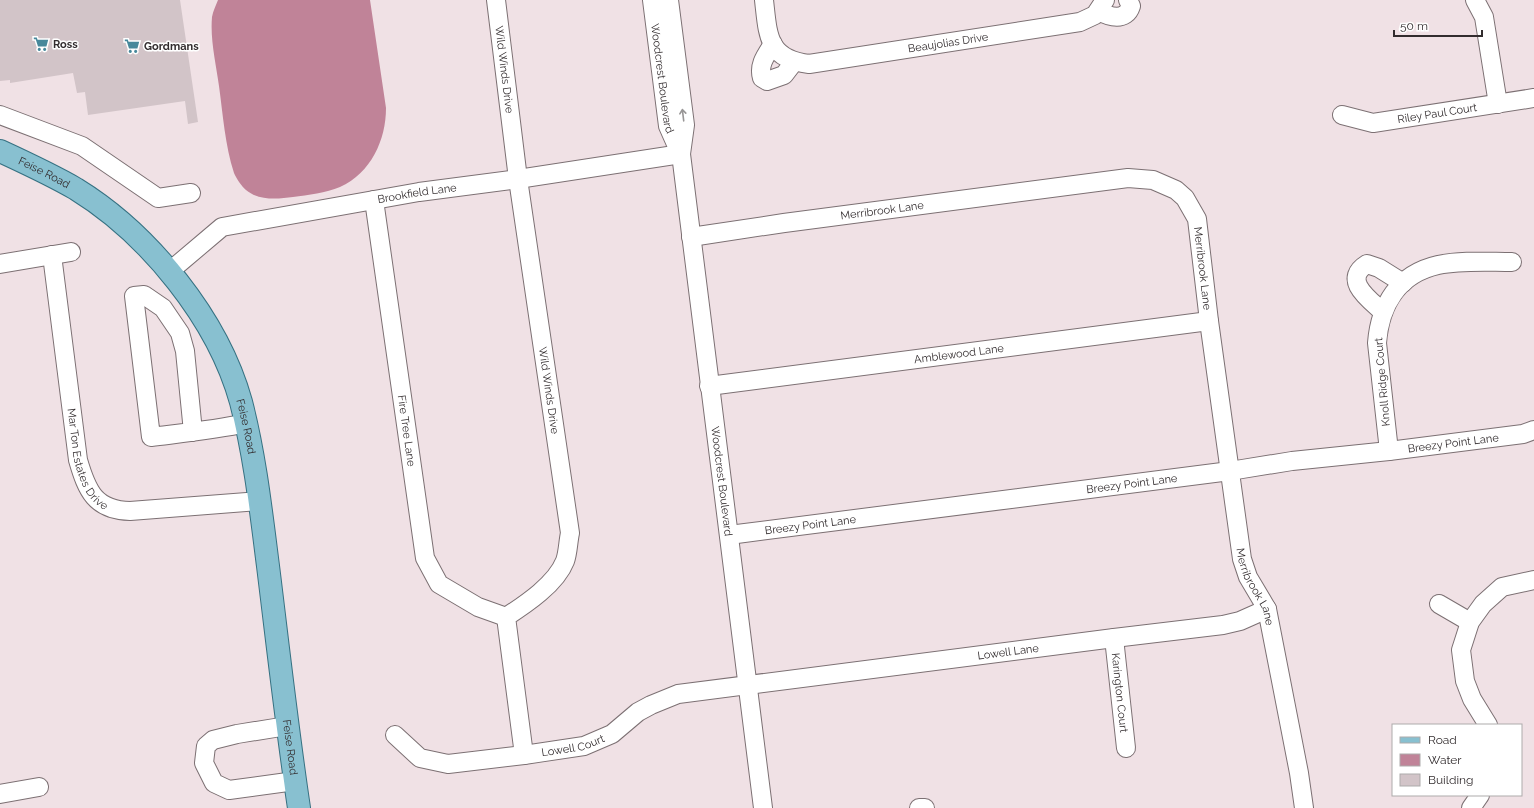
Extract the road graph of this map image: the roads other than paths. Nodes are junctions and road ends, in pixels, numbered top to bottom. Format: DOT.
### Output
graph roads {
  1 [pos="496,0"];
  2 [pos="652,0"];
  3 [pos="669,0"];
  4 [pos="764,0"];
  5 [pos="1128,0"];
  6 [pos="1475,0"];
  7 [pos="1102,6"];
  8 [pos="772,44"];
  9 [pos="794,62"];
  10 [pos="1534,98"];
  11 [pos="1498,104"];
  12 [pos="0,115"];
  13 [pos="1342,115"];
  14 [pos="0,151"];
  15 [pos="681,154"];
  16 [pos="518,180"];
  17 [pos="191,193"];
  18 [pos="374,200"];
  19 [pos="691,236"];
  20 [pos="72,252"];
  21 [pos="52,255"];
  22 [pos="1512,262"];
  23 [pos="0,264"];
  24 [pos="170,271"];
  25 [pos="1403,283"];
  26 [pos="1383,312"];
  27 [pos="1210,321"];
  28 [pos="709,386"];
  29 [pos="246,423"];
  30 [pos="1534,430"];
  31 [pos="193,432"];
  32 [pos="1389,451"];
  33 [pos="1230,471"];
  34 [pos="260,501"];
  35 [pos="729,535"];
  36 [pos="1534,580"];
  37 [pos="1439,604"];
  38 [pos="1267,609"];
  39 [pos="506,617"];
  40 [pos="1470,622"];
  41 [pos="1114,638"];
  42 [pos="747,685"];
  43 [pos="1487,724"];
  44 [pos="287,726"];
  45 [pos="395,735"];
  46 [pos="1126,748"];
  47 [pos="524,755"];
  48 [pos="295,781"];
  49 [pos="39,787"];
  50 [pos="0,794"];
  51 [pos="1479,796"];
  52 [pos="299,808"];
  53 [pos="763,808"];
  54 [pos="919,808"];
  55 [pos="925,808"];
  56 [pos="1304,808"];
  57 [pos="1471,808"];
  1 -- 16 [label="street, Wild Winds Drive"];
  2 -- 15 [label="street, Woodcrest Boulevard"];
  15 -- 3 [label="street, Woodcrest Boulevard, one-way"];
  4 -- 8 [label="street"];
  5 -- 7 [label="street, Beaujolias Drive"];
  6 -- 11 [label="street"];
  7 -- 9 [label="street, Beaujolias Drive"];
  8 -- 9 [label="street"];
  8 -- 9 [label="street"];
  10 -- 11 [label="street, Riley Paul Court"];
  11 -- 13 [label="street, Riley Paul Court"];
  12 -- 17 [label="street"];
  14 -- 24 [label="main road, Feise Road"];
  15 -- 16 [label="street, Brookfield Lane"];
  15 -- 19 [label="street, Woodcrest Boulevard"];
  16 -- 18 [label="street, Brookfield Lane"];
  16 -- 39 [label="street, Wild Winds Drive"];
  18 -- 24 [label="street, Brookfield Lane"];
  18 -- 39 [label="street, Fire Tree Lane"];
  19 -- 27 [label="street, Merribrook Lane"];
  19 -- 28 [label="street, Woodcrest Boulevard"];
  20 -- 21 [label="street"];
  21 -- 23 [label="street"];
  21 -- 34 [label="street, Mar Ton Estates Drive"];
  22 -- 25 [label="street, Knoll Ridge Court"];
  24 -- 29 [label="main road, Feise Road"];
  25 -- 26 [label="street, Knoll Ridge Court"];
  25 -- 26 [label="street"];
  26 -- 32 [label="street, Knoll Ridge Court"];
  27 -- 28 [label="street, Amblewood Lane"];
  27 -- 33 [label="street, Merribrook Lane"];
  28 -- 35 [label="street, Woodcrest Boulevard"];
  29 -- 31 [label="street"];
  29 -- 34 [label="main road, Feise Road"];
  30 -- 32 [label="street, Breezy Point Lane"];
  31 -- 31 [label="street"];
  32 -- 33 [label="street, Breezy Point Lane"];
  33 -- 35 [label="street, Breezy Point Lane"];
  33 -- 38 [label="street, Merribrook Lane"];
  34 -- 44 [label="main road, Feise Road"];
  35 -- 42 [label="street, Woodcrest Boulevard"];
  36 -- 40 [label="street"];
  37 -- 40 [label="street"];
  38 -- 41 [label="street, Lowell Lane"];
  38 -- 56 [label="street, Merribrook Lane"];
  39 -- 47 [label="street"];
  40 -- 43 [label="street"];
  41 -- 42 [label="street, Lowell Lane"];
  41 -- 46 [label="street, Karington Court"];
  42 -- 47 [label="street, Lowell Court"];
  42 -- 53 [label="street, Woodcrest Boulevard"];
  44 -- 48 [label="main road, Feise Road"];
  44 -- 48 [label="street"];
  45 -- 47 [label="street, Lowell Court"];
  48 -- 52 [label="main road, Feise Road"];
  49 -- 50 [label="street"];
  51 -- 57 [label="street"];
  54 -- 55 [label="street"];
}
